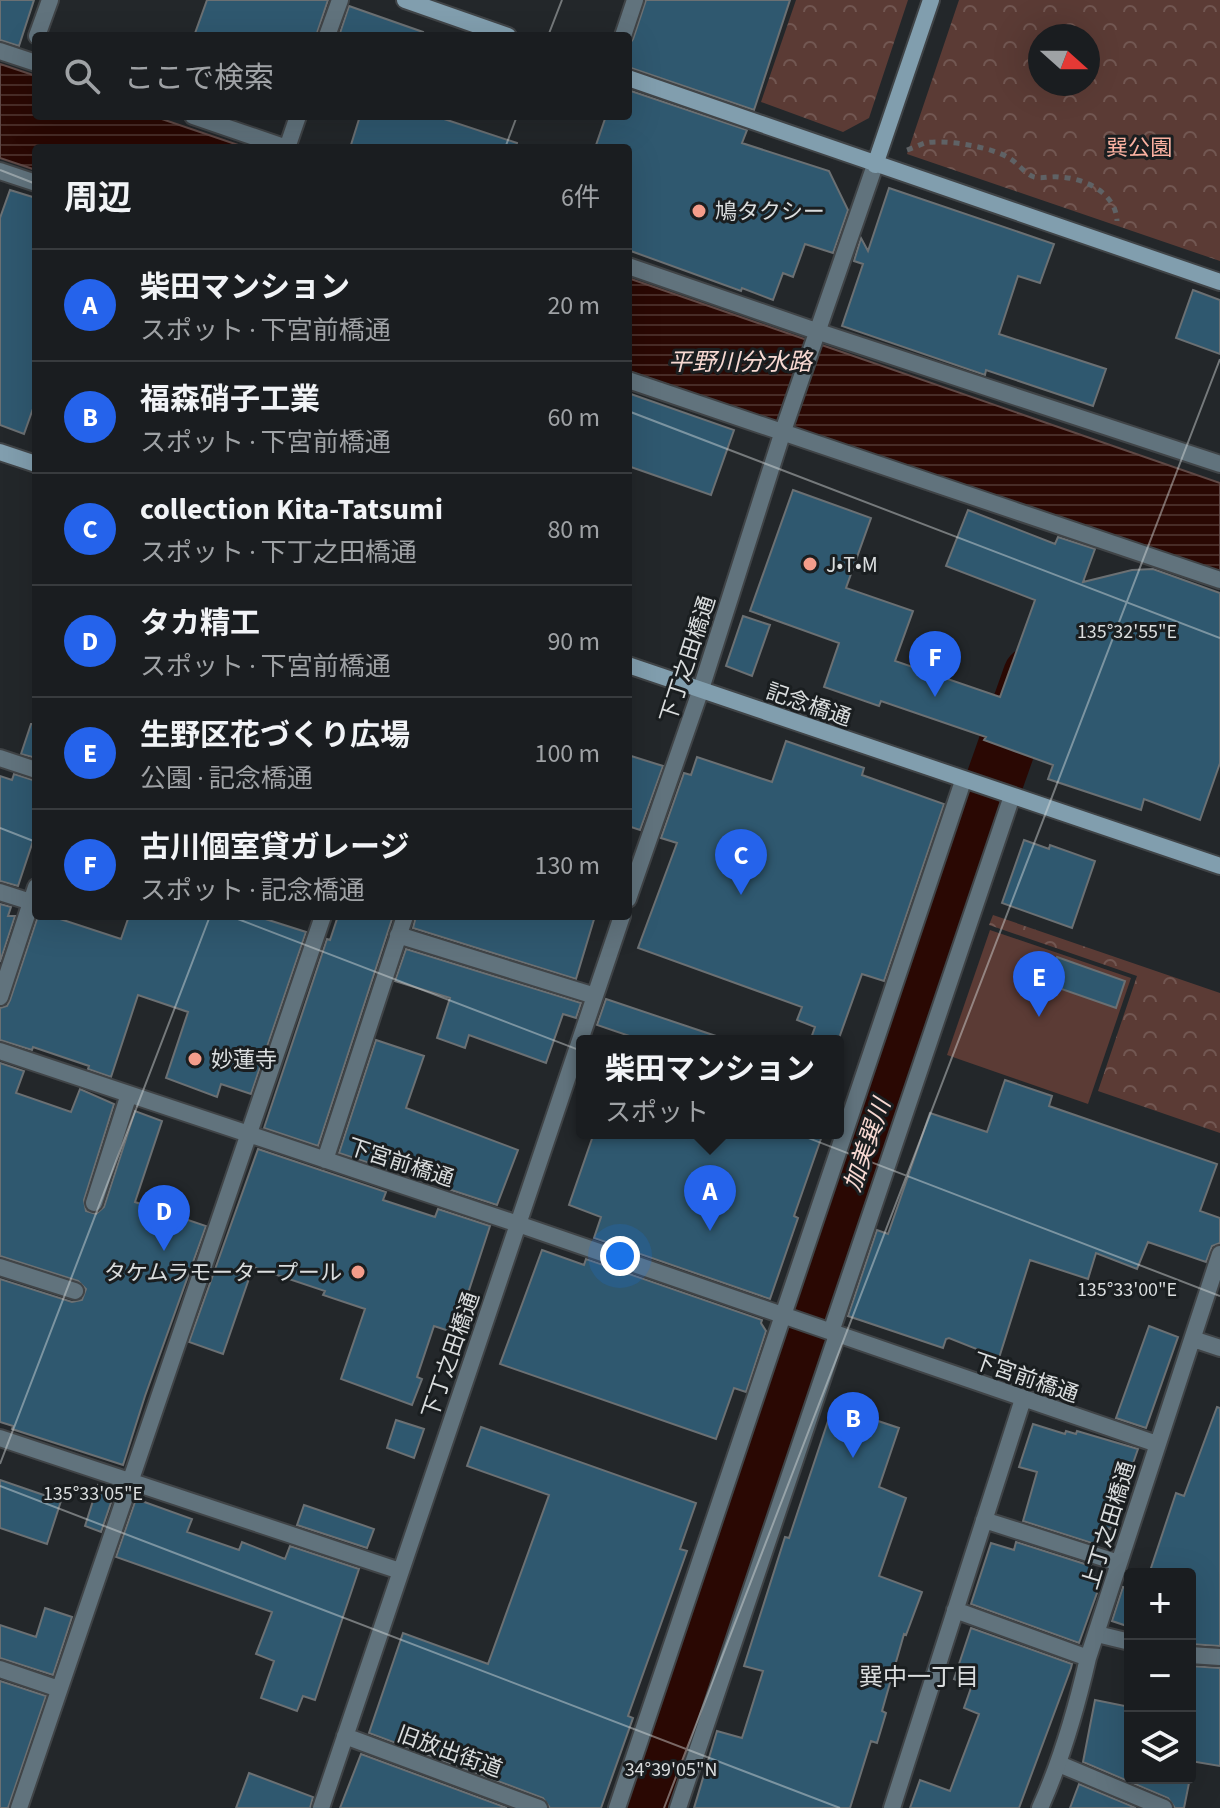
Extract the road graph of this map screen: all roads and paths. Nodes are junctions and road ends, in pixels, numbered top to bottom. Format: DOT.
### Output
graph roads {
  1 [pos="50,0"];
  2 [pos="340,0"];
  3 [pos="405,0"];
  4 [pos="635,0"];
  5 [pos="931,0"];
  6 [pos="39,32"];
  7 [pos="328,32"];
  8 [pos="497,32"];
  9 [pos="624,32"];
  10 [pos="0,51"];
  11 [pos="32,62"];
  12 [pos="632,79"];
  13 [pos="205,120"];
  14 [pos="297,120"];
  15 [pos="908,138"];
  16 [pos="275,144"];
  17 [pos="288,144"];
  18 [pos="875,165"];
  19 [pos="0,171"];
  20 [pos="32,182"];
  21 [pos="1115,229"];
  22 [pos="632,267"];
  23 [pos="1220,282"];
  24 [pos="819,332"];
  25 [pos="632,381"];
  26 [pos="783,431"];
  27 [pos="0,452"];
  28 [pos="32,463"];
  29 [pos="1220,464"];
  30 [pos="1220,580"];
  31 [pos="632,666"];
  32 [pos="701,689"];
  33 [pos="0,758"];
  34 [pos="32,769"];
  35 [pos="968,782"];
  36 [pos="1007,795"];
  37 [pos="1220,866"];
  38 [pos="632,887"];
  39 [pos="0,892"];
  40 [pos="32,895"];
  41 [pos="32,901"];
  42 [pos="322,920"];
  43 [pos="404,920"];
  44 [pos="621,920"];
  45 [pos="398,935"];
  46 [pos="595,996"];
  47 [pos="0,997"];
  48 [pos="582,1035"];
  49 [pos="0,1051"];
  50 [pos="576,1052"];
  51 [pos="129,1094"];
  52 [pos="249,1135"];
  53 [pos="325,1160"];
  54 [pos="94,1203"];
  55 [pos="518,1224"];
  56 [pos="1220,1254"];
  57 [pos="0,1267"];
  58 [pos="75,1291"];
  59 [pos="785,1316"];
  60 [pos="831,1332"];
  61 [pos="1193,1339"];
  62 [pos="1220,1348"];
  63 [pos="1023,1399"];
  64 [pos="0,1438"];
  65 [pos="1157,1444"];
  66 [pos="130,1480"];
  67 [pos="984,1520"];
  68 [pos="1119,1563"];
  69 [pos="400,1571"];
  70 [pos="955,1610"];
  71 [pos="1097,1634"];
  72 [pos="1124,1641"];
  73 [pos="1196,1655"];
  74 [pos="1220,1657"];
  75 [pos="1088,1658"];
  76 [pos="0,1669"];
  77 [pos="59,1689"];
  78 [pos="345,1736"];
  79 [pos="1059,1764"];
  80 [pos="19,1808"];
  81 [pos="321,1808"];
  82 [pos="539,1808"];
  83 [pos="617,1808"];
  84 [pos="678,1808"];
  85 [pos="892,1808"];
  86 [pos="1040,1808"];
  87 [pos="1164,1808"];
  1 -- 6 [label="street"];
  2 -- 7 [label="street"];
  3 -- 8 [label="street"];
  4 -- 9 [label="street"];
  5 -- 18 [label="street"];
  10 -- 11 [label="street"];
  12 -- 18 [label="street"];
  13 -- 16 [label="street"];
  14 -- 17 [label="street"];
  15 -- 21 [label="path"];
  18 -- 23 [label="street"];
  18 -- 24 [label="street"];
  19 -- 20 [label="street"];
  22 -- 24 [label="street"];
  24 -- 26 [label="street, 下丁之田橋通"];
  24 -- 29 [label="street"];
  25 -- 26 [label="street"];
  26 -- 30 [label="street"];
  26 -- 32 [label="street, 下丁之田橋通"];
  27 -- 28 [label="street"];
  31 -- 32 [label="street, 記念橋通"];
  32 -- 35 [label="street, 記念橋通"];
  32 -- 38 [label="street, 下丁之田橋通"];
  33 -- 34 [label="street"];
  35 -- 36 [label="street, 記念橋通"];
  35 -- 59 [label="street"];
  36 -- 37 [label="street"];
  36 -- 60 [label="street"];
  39 -- 40 [label="street"];
  41 -- 47 [label="street"];
  42 -- 52 [label="street"];
  43 -- 45 [label="street"];
  44 -- 46 [label="street, 下丁之田橋通"];
  45 -- 46 [label="street"];
  45 -- 53 [label="street"];
  46 -- 48 [label="street, 下丁之田橋通"];
  49 -- 51 [label="street, 下宮前橋通"];
  50 -- 55 [label="street, 下丁之田橋通"];
  51 -- 52 [label="street, 下宮前橋通"];
  51 -- 54 [label="street"];
  52 -- 53 [label="street, 下宮前橋通"];
  52 -- 66 [label="street"];
  53 -- 55 [label="street, 下宮前橋通"];
  55 -- 59 [label="street, 下宮前橋通"];
  55 -- 69 [label="street, 下丁之田橋通"];
  56 -- 61 [label="street, 上丁之田橋通"];
  57 -- 58 [label="street"];
  59 -- 60 [label="street, 下宮前橋通"];
  59 -- 83 [label="street"];
  60 -- 63 [label="street, 下宮前橋通"];
  60 -- 84 [label="street"];
  61 -- 62 [label="street"];
  61 -- 65 [label="street, 上丁之田橋通"];
  63 -- 65 [label="street, 下宮前橋通"];
  63 -- 67 [label="street"];
  64 -- 66 [label="street"];
  65 -- 68 [label="street, 上丁之田橋通"];
  66 -- 69 [label="street"];
  66 -- 77 [label="street"];
  67 -- 68 [label="street"];
  67 -- 70 [label="street"];
  68 -- 71 [label="street, 上丁之田橋通"];
  69 -- 78 [label="street, 下丁之田橋通"];
  70 -- 75 [label="street"];
  70 -- 85 [label="street"];
  71 -- 72 [label="street"];
  71 -- 75 [label="street, 上丁之田橋通"];
  73 -- 74 [label="street"];
  75 -- 79 [label="street, 上丁之田橋通"];
  76 -- 77 [label="street"];
  77 -- 80 [label="street"];
  78 -- 81 [label="street, 下丁之田橋通"];
  78 -- 82 [label="street, 旧放出街道"];
  79 -- 86 [label="street, 上丁之田橋通"];
  79 -- 87 [label="street"];
}
